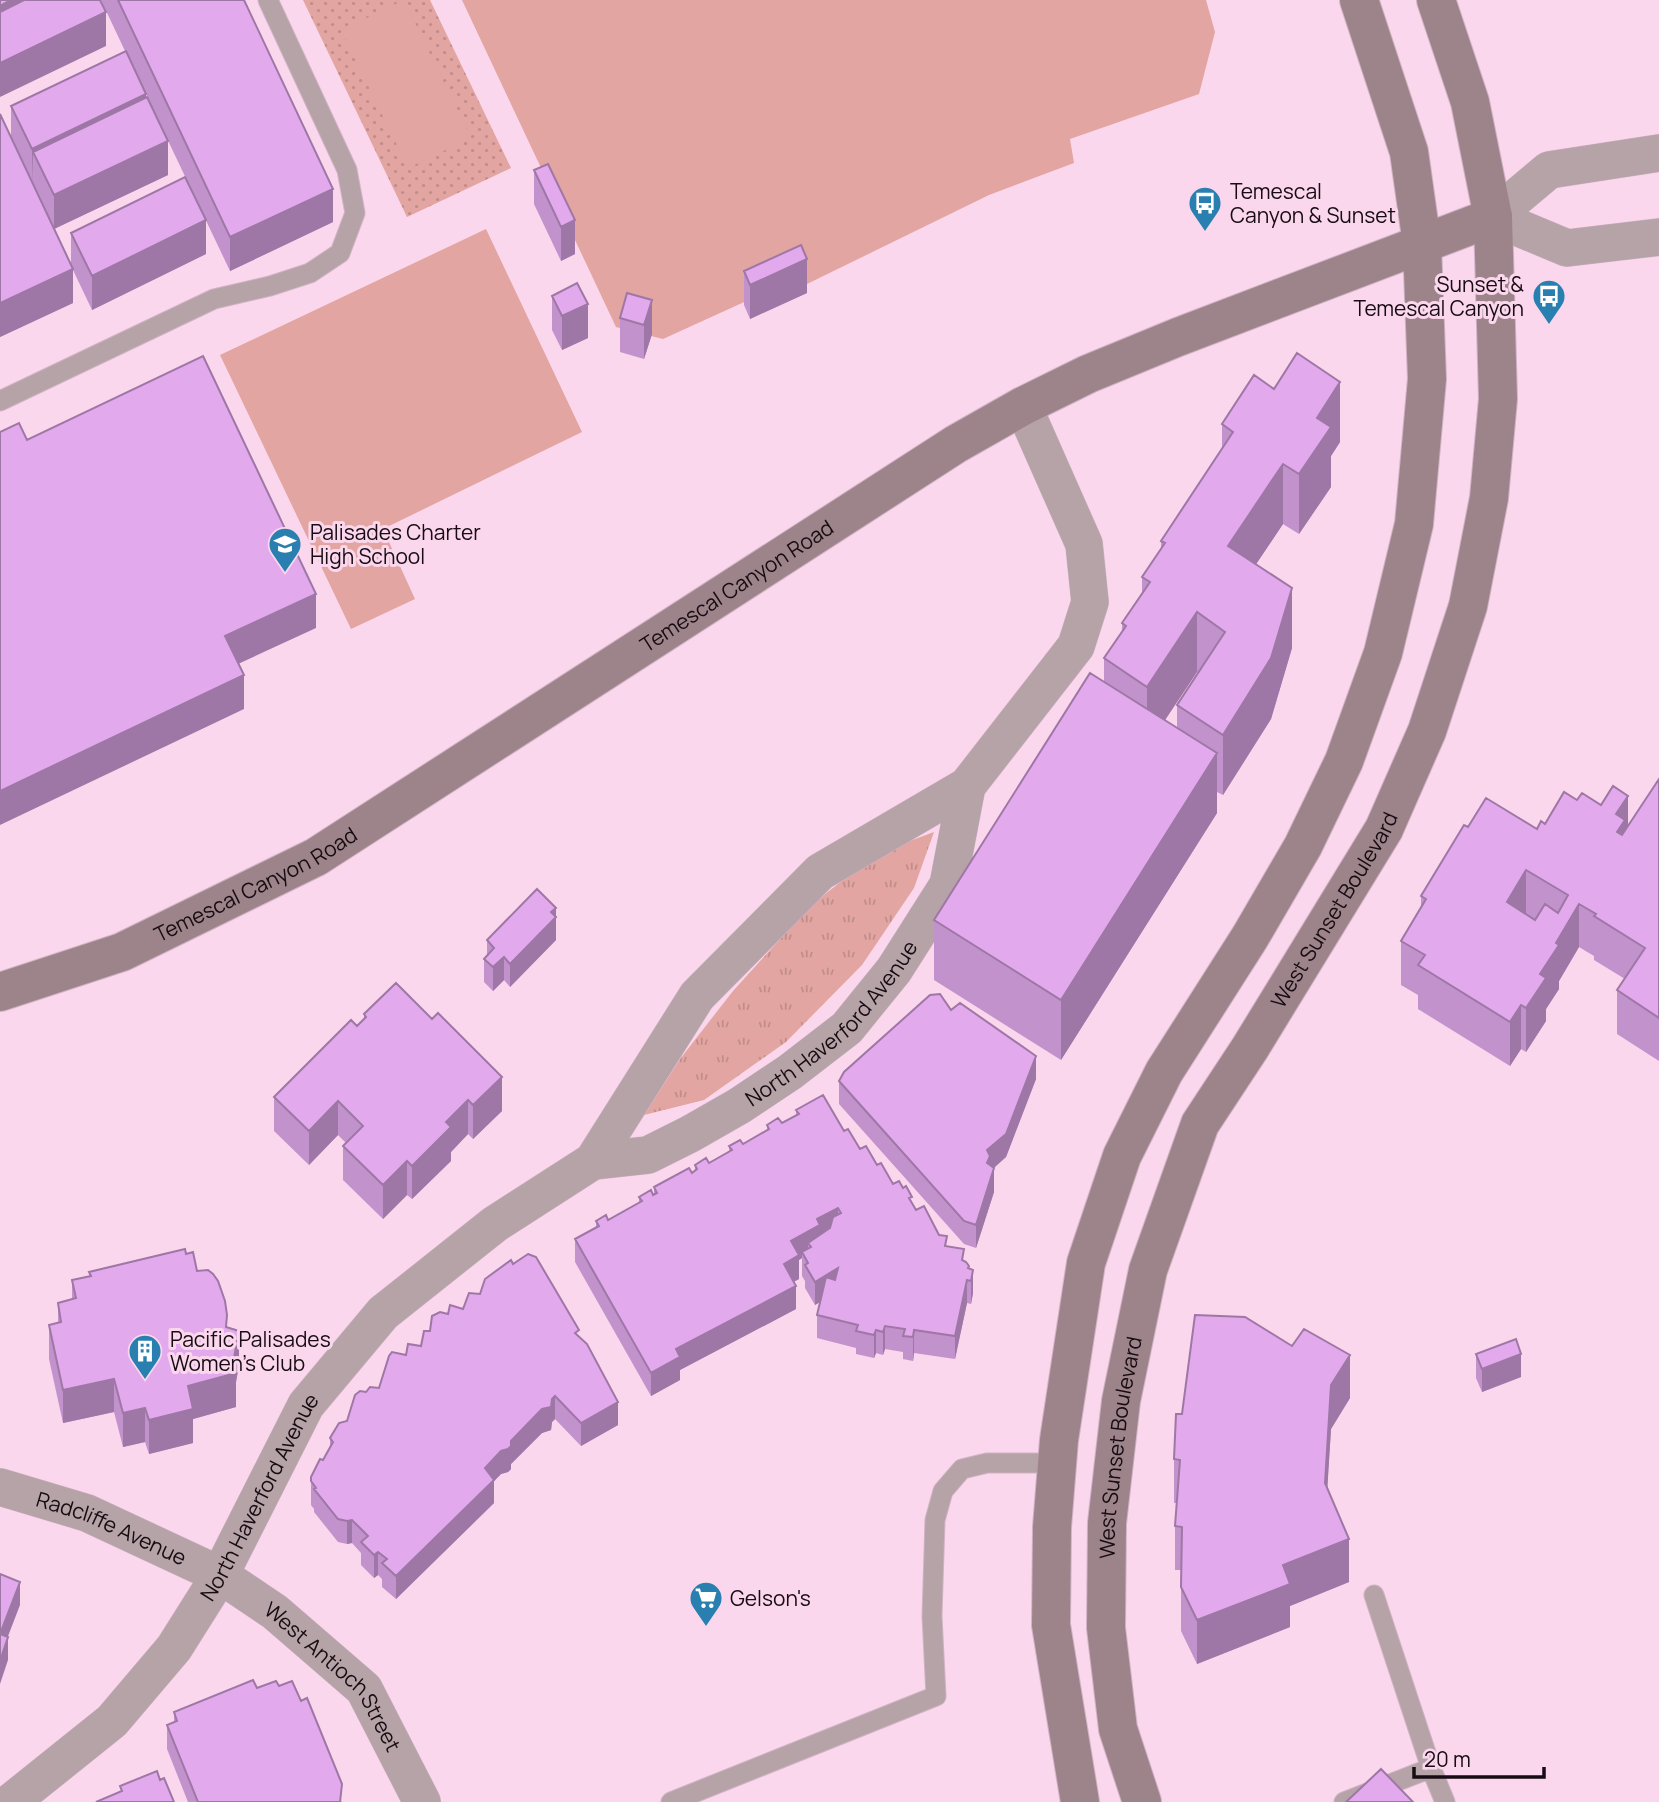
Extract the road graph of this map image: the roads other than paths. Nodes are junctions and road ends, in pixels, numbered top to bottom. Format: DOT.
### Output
graph roads {
  1 [pos="268,0"];
  2 [pos="1359,0"];
  3 [pos="1436,0"];
  4 [pos="1659,153"];
  5 [pos="1493,217"];
  6 [pos="1659,237"];
  7 [pos="1422,244"];
  8 [pos="0,401"];
  9 [pos="1023,406"];
  10 [pos="967,786"];
  11 [pos="0,992"];
  12 [pos="593,1161"];
  13 [pos="1057,1463"];
  14 [pos="0,1487"];
  15 [pos="220,1575"];
  16 [pos="1374,1595"];
  17 [pos="1431,1768"];
  18 [pos="11,1802"];
  19 [pos="422,1802"];
  20 [pos="671,1802"];
  21 [pos="1080,1802"];
  22 [pos="1142,1802"];
  23 [pos="1344,1802"];
  24 [pos="1444,1802"];
  1 -- 8 [label="lane"];
  2 -- 7 [label="main road"];
  3 -- 5 [label="main road, West Sunset Boulevard"];
  4 -- 5 [label="street, Temescal Canyon Road"];
  5 -- 6 [label="street"];
  5 -- 7 [label="main road, Temescal Canyon Road"];
  5 -- 22 [label="main road, West Sunset Boulevard"];
  7 -- 9 [label="main road, Temescal Canyon Road"];
  7 -- 13 [label="main road"];
  9 -- 10 [label="street, North Haverford Avenue"];
  9 -- 11 [label="main road, Temescal Canyon Road"];
  10 -- 12 [label="street, North Haverford Avenue"];
  10 -- 12 [label="street, North Haverford Avenue"];
  12 -- 15 [label="street, North Haverford Avenue"];
  13 -- 20 [label="lane"];
  13 -- 21 [label="main road"];
  14 -- 15 [label="street, Radcliffe Avenue"];
  15 -- 18 [label="street, North Haverford Avenue"];
  15 -- 19 [label="street, West Antioch Street"];
  16 -- 17 [label="lane"];
  17 -- 23 [label="lane"];
  17 -- 24 [label="lane"];
}
